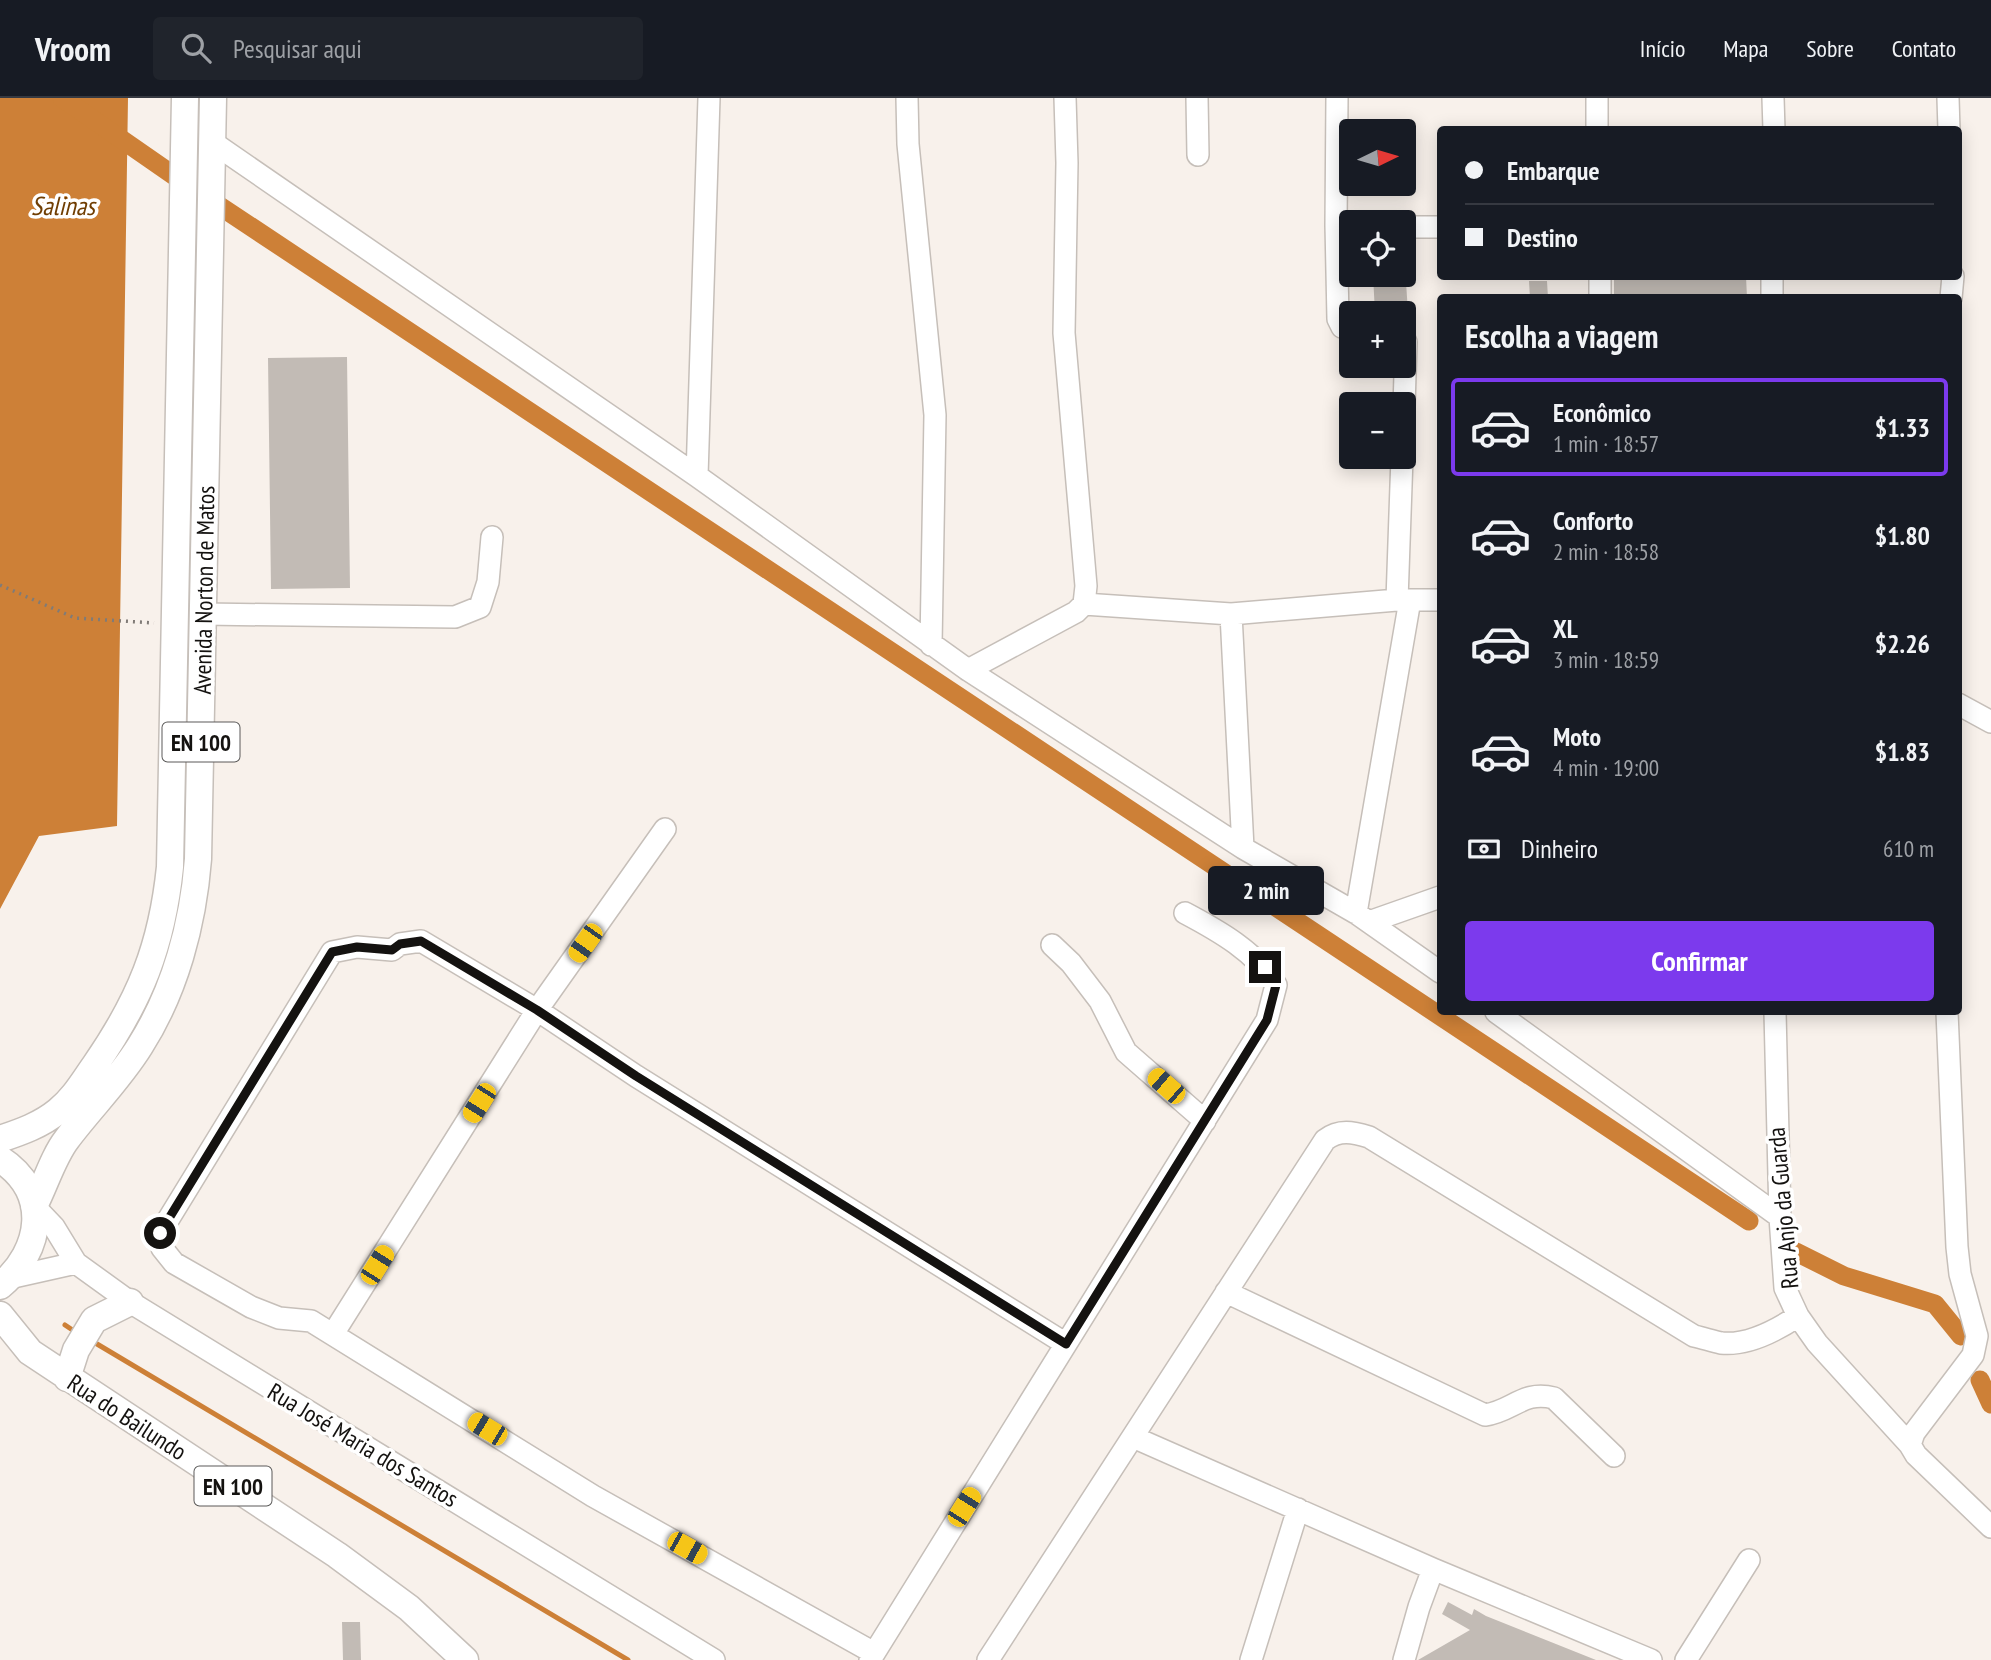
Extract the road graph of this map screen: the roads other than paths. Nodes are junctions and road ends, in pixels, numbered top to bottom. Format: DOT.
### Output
graph roads {
  1 [pos="185,98"];
  2 [pos="213,98"];
  3 [pos="709,98"];
  4 [pos="907,98"];
  5 [pos="1065,98"];
  6 [pos="1197,98"];
  7 [pos="1337,98"];
  8 [pos="1597,98"];
  9 [pos="1773,98"];
  10 [pos="1948,98"];
  11 [pos="1597,126"];
  12 [pos="1774,126"];
  13 [pos="1949,126"];
  14 [pos="212,152"];
  15 [pos="1199,155"];
  16 [pos="1343,210"];
  17 [pos="1416,227"];
  18 [pos="1437,227"];
  19 [pos="1339,304"];
  20 [pos="1339,321"];
  21 [pos="1402,469"];
  22 [pos="697,476"];
  23 [pos="492,537"];
  24 [pos="1404,600"];
  25 [pos="1437,600"];
  26 [pos="1084,604"];
  27 [pos="204,614"];
  28 [pos="1231,614"];
  29 [pos="931,645"];
  30 [pos="968,670"];
  31 [pos="1962,706"];
  32 [pos="1991,722"];
  33 [pos="665,830"];
  34 [pos="1243,848"];
  35 [pos="1437,898"];
  36 [pos="1185,913"];
  37 [pos="1363,918"];
  38 [pos="1052,945"];
  39 [pos="1437,970"];
  40 [pos="537,1010"];
  41 [pos="1500,1015"];
  42 [pos="1775,1015"];
  43 [pos="1947,1015"];
  44 [pos="1205,1121"];
  45 [pos="0,1139"];
  46 [pos="0,1159"];
  47 [pos="34,1206"];
  48 [pos="1780,1217"];
  49 [pos="76,1263"];
  50 [pos="2,1284"];
  51 [pos="1226,1292"];
  52 [pos="130,1303"];
  53 [pos="0,1315"];
  54 [pos="1798,1316"];
  55 [pos="333,1334"];
  56 [pos="1984,1334"];
  57 [pos="1066,1344"];
  58 [pos="66,1377"];
  59 [pos="1133,1437"];
  60 [pos="1910,1445"];
  61 [pos="1614,1456"];
  62 [pos="1298,1509"];
  63 [pos="1991,1527"];
  64 [pos="1749,1560"];
  65 [pos="1433,1569"];
  66 [pos="872,1656"];
  67 [pos="1407,1657"];
  68 [pos="465,1660"];
  69 [pos="714,1660"];
  70 [pos="988,1660"];
  71 [pos="1251,1660"];
  72 [pos="1651,1660"];
  73 [pos="1686,1660"];
  1 -- 45 [label="main road, Avenida Norton de Matos / EN 100"];
  2 -- 14 [label="main road, Avenida Norton de Matos"];
  3 -- 22 [label="street"];
  4 -- 29 [label="street"];
  5 -- 26 [label="street"];
  6 -- 15 [label="street"];
  7 -- 16 [label="street"];
  8 -- 11 [label="street"];
  9 -- 12 [label="street"];
  10 -- 13 [label="street"];
  14 -- 22 [label="street"];
  14 -- 27 [label="main road, Avenida Norton de Matos / EN 100"];
  17 -- 18 [label="street"];
  19 -- 20 [label="street"];
  21 -- 24 [label="street"];
  22 -- 29 [label="street"];
  23 -- 27 [label="street"];
  24 -- 25 [label="street"];
  24 -- 28 [label="street"];
  24 -- 37 [label="street"];
  26 -- 28 [label="street"];
  26 -- 30 [label="street"];
  27 -- 47 [label="main road, Avenida Norton de Matos / EN 100"];
  28 -- 34 [label="street"];
  29 -- 30 [label="street"];
  30 -- 34 [label="street"];
  31 -- 32 [label="street"];
  33 -- 40 [label="street"];
  34 -- 37 [label="street"];
  35 -- 37 [label="street"];
  36 -- 44 [label="street"];
  37 -- 39 [label="street"];
  38 -- 44 [label="street"];
  40 -- 55 [label="street"];
  40 -- 55 [label="street"];
  40 -- 57 [label="street"];
  41 -- 48 [label="street"];
  42 -- 48 [label="street, Rua Anjo da Guarda"];
  43 -- 56 [label="street"];
  44 -- 57 [label="street"];
  46 -- 47 [label="main road, EN 100"];
  47 -- 49 [label="street, Rua José Maria dos Santos"];
  47 -- 50 [label="main road, EN 100"];
  48 -- 54 [label="street, Rua Anjo da Guarda"];
  49 -- 50 [label="street"];
  49 -- 52 [label="street, Rua José Maria dos Santos"];
  51 -- 54 [label="street"];
  51 -- 59 [label="street"];
  51 -- 61 [label="street"];
  52 -- 58 [label="main road"];
  52 -- 69 [label="street, Rua José Maria dos Santos"];
  53 -- 58 [label="main road, Rua do Bailundo / EN 100"];
  54 -- 60 [label="street, Rua Anjo da Guarda"];
  55 -- 66 [label="street"];
  56 -- 60 [label="street"];
  57 -- 66 [label="street"];
  58 -- 68 [label="main road, Rua do Bailundo / EN 100"];
  59 -- 62 [label="street"];
  59 -- 70 [label="street"];
  60 -- 63 [label="street, Rua Anjo da Guarda"];
  62 -- 65 [label="street"];
  62 -- 71 [label="street"];
  64 -- 73 [label="street"];
  65 -- 67 [label="street"];
  65 -- 72 [label="street"];
}
